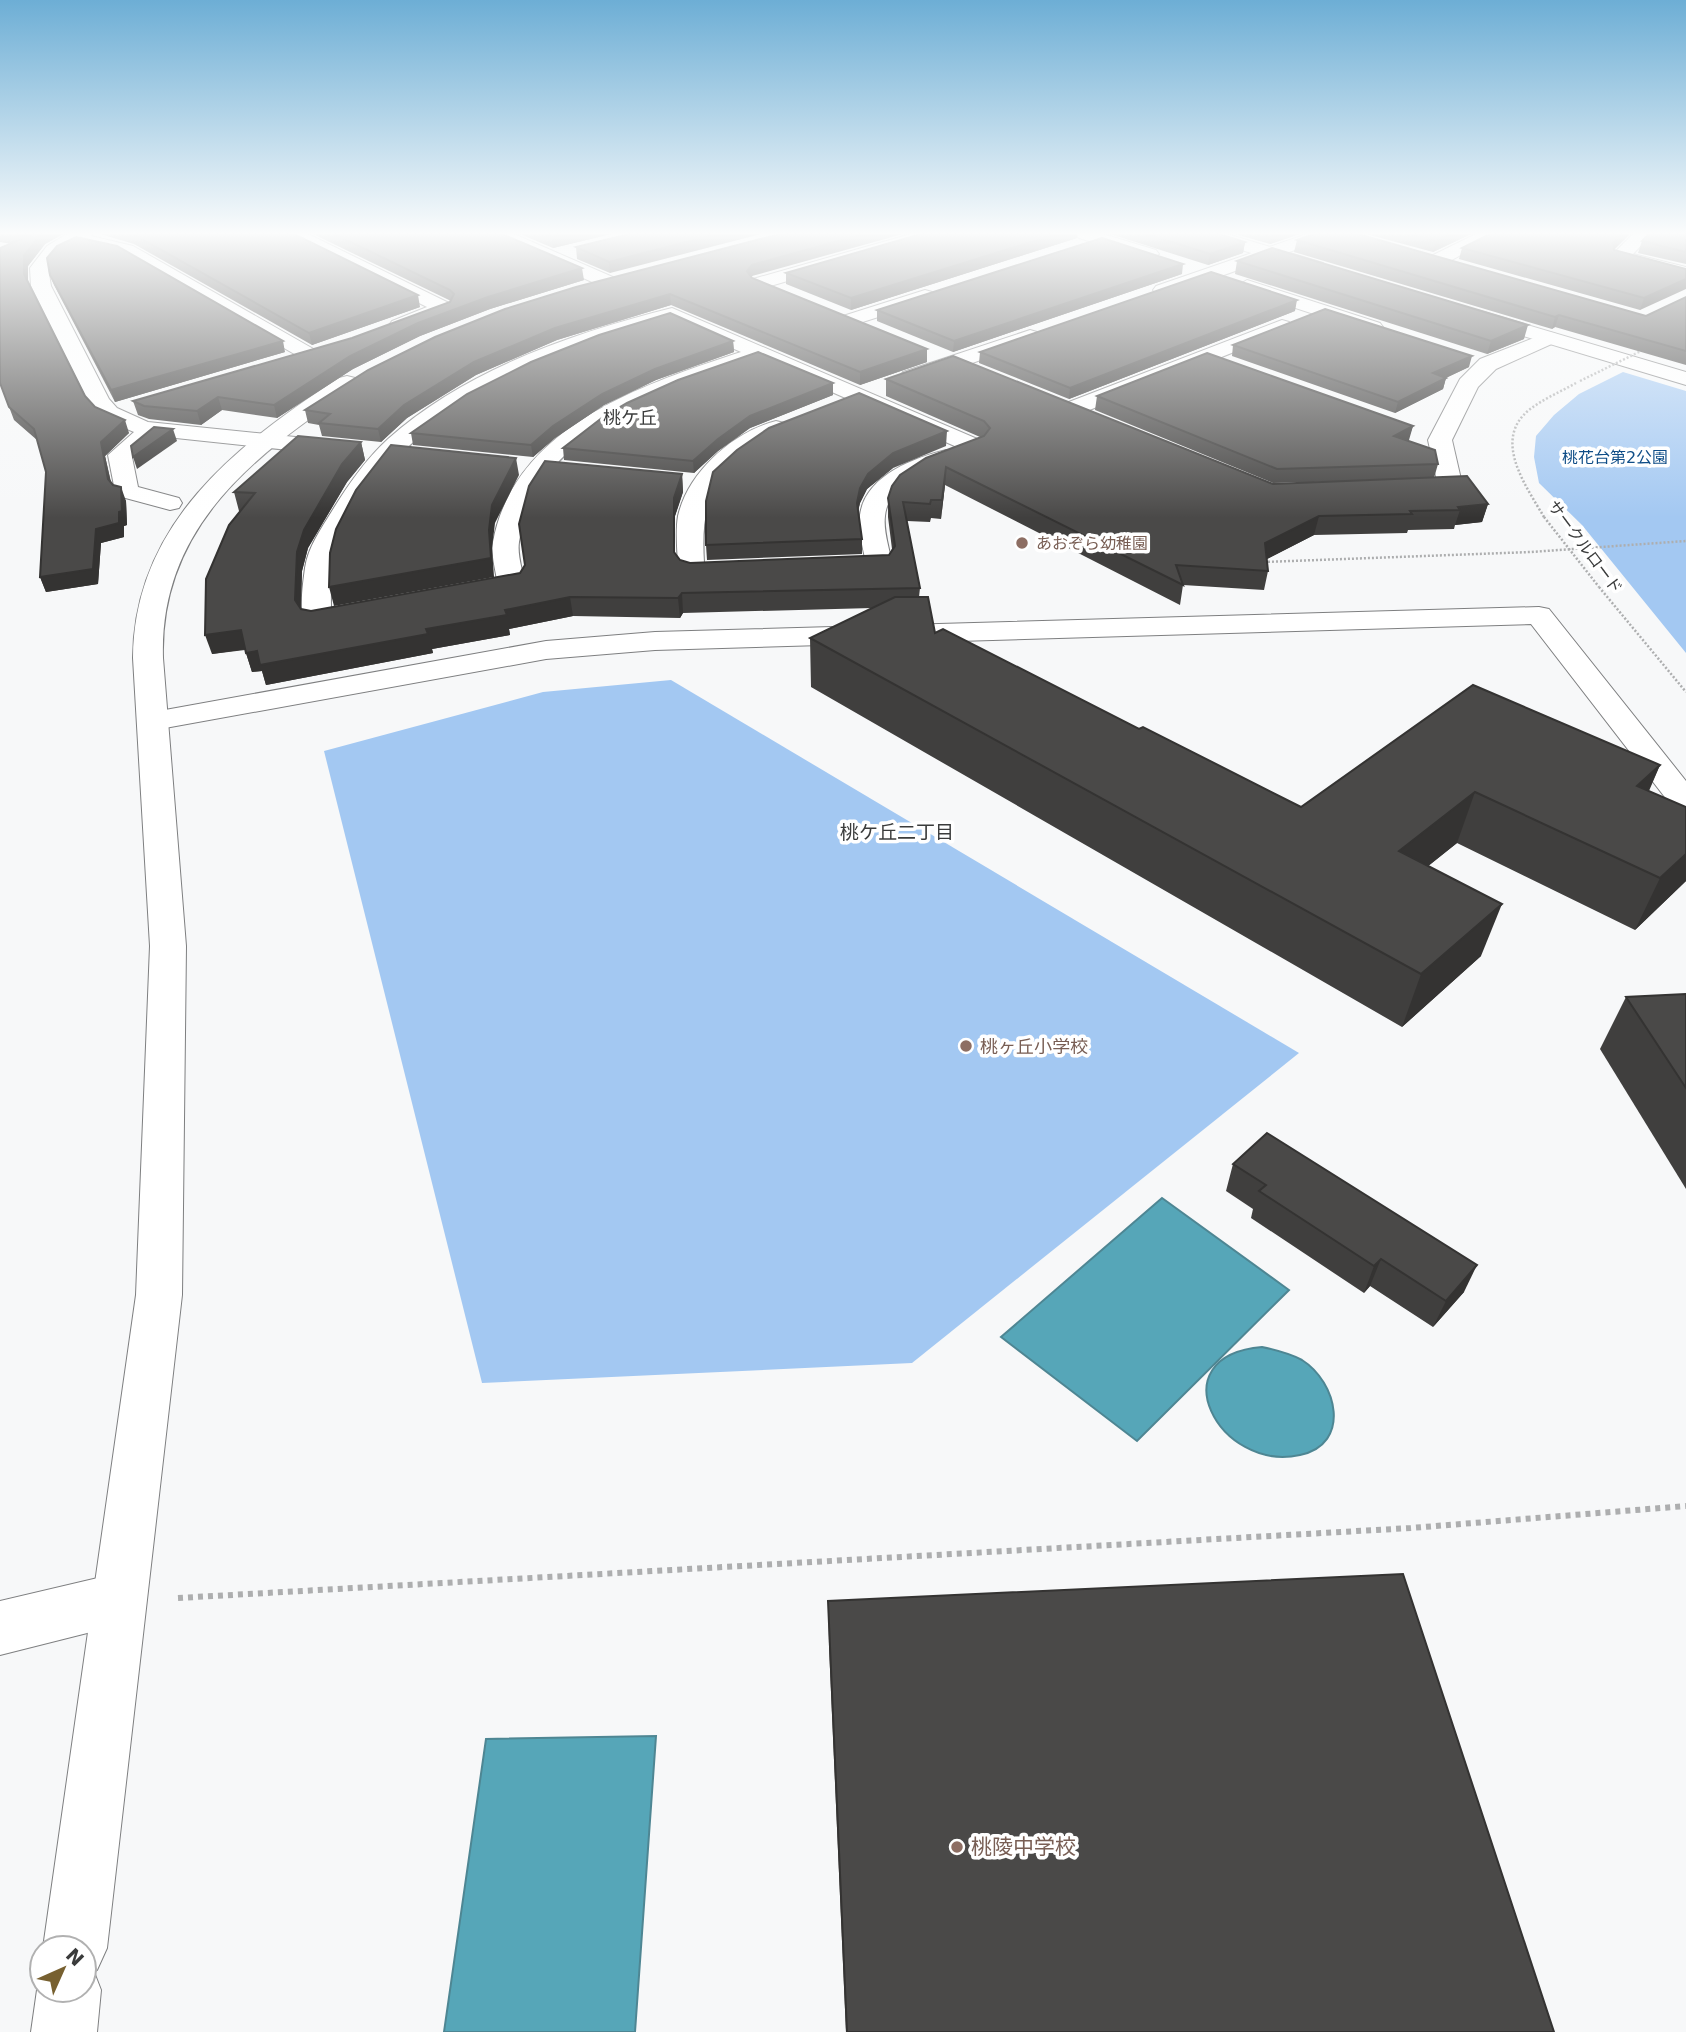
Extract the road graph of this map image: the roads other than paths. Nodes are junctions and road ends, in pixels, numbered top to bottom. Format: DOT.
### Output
graph roads {
  1 [pos="62,329"];
  2 [pos="272,329"];
  3 [pos="416,329"];
  4 [pos="459,329"];
  5 [pos="624,329"];
  6 [pos="707,329"];
  7 [pos="871,329"];
  8 [pos="1050,329"];
  9 [pos="1275,329"];
  10 [pos="1380,329"];
  11 [pos="1518,329"];
  12 [pos="876,331"];
  13 [pos="1387,331"];
  14 [pos="1549,338"];
  15 [pos="387,351"];
  16 [pos="761,352"];
  17 [pos="926,352"];
  18 [pos="1205,356"];
  19 [pos="1462,356"];
  20 [pos="284,363"];
  21 [pos="951,363"];
  22 [pos="1488,364"];
  23 [pos="1231,366"];
  24 [pos="987,377"];
  25 [pos="1686,379"];
  26 [pos="860,396"];
  27 [pos="1045,400"];
  28 [pos="136,405"];
  29 [pos="824,409"];
  30 [pos="1069,410"];
  31 [pos="109,413"];
  32 [pos="801,417"];
  33 [pos="1094,420"];
  34 [pos="152,429"];
  35 [pos="1414,431"];
  36 [pos="265,440"];
  37 [pos="1440,440"];
  38 [pos="383,454"];
  39 [pos="422,458"];
  40 [pos="513,466"];
  41 [pos="538,469"];
  42 [pos="566,471"];
  43 [pos="674,482"];
  44 [pos="701,484"];
  45 [pos="1381,490"];
  46 [pos="170,502"];
  47 [pos="812,567"];
  48 [pos="758,569"];
  49 [pos="447,597"];
  50 [pos="382,608"];
  51 [pos="154,721"];
  52 [pos="1686,802"];
  53 [pos="119,1599"];
  54 [pos="0,1628"];
  55 [pos="77,1934"];
  56 [pos="67,2004"];
  57 [pos="64,2032"];
  1 -- 31 [label="street"];
  2 -- 20 [label="street"];
  3 -- 15 [label="street"];
  4 -- 15 [label="street"];
  5 -- 38 [label="street"];
  6 -- 16 [label="street"];
  7 -- 12 [label="street"];
  8 -- 21 [label="street"];
  9 -- 18 [label="street"];
  10 -- 13 [label="street"];
  11 -- 14 [label="street"];
  14 -- 22 [label="street"];
  14 -- 25 [label="street"];
  15 -- 36 [label="street"];
  16 -- 26 [label="street"];
  16 -- 41 [label="street"];
  17 -- 21 [label="street"];
  18 -- 23 [label="street"];
  18 -- 30 [label="street"];
  19 -- 22 [label="street"];
  21 -- 24 [label="street"];
  21 -- 26 [label="street"];
  22 -- 37 [label="street"];
  26 -- 29 [label="street"];
  26 -- 47 [label="street"];
  27 -- 30 [label="street"];
  28 -- 31 [label="street"];
  30 -- 33 [label="street"];
  31 -- 34 [label="street"];
  32 -- 44 [label="street"];
  34 -- 36 [label="street"];
  34 -- 46 [label="street"];
  35 -- 37 [label="street"];
  36 -- 38 [label="street"];
  36 -- 51 [label="street"];
  37 -- 45 [label="street"];
  38 -- 39 [label="street"];
  38 -- 50 [label="street"];
  40 -- 41 [label="street"];
  41 -- 42 [label="street"];
  41 -- 49 [label="street"];
  43 -- 44 [label="street"];
  44 -- 48 [label="street"];
  51 -- 52 [label="street"];
  51 -- 53 [label="street"];
  53 -- 54 [label="street"];
  53 -- 55 [label="street"];
  56 -- 57 [label="street"];
}
